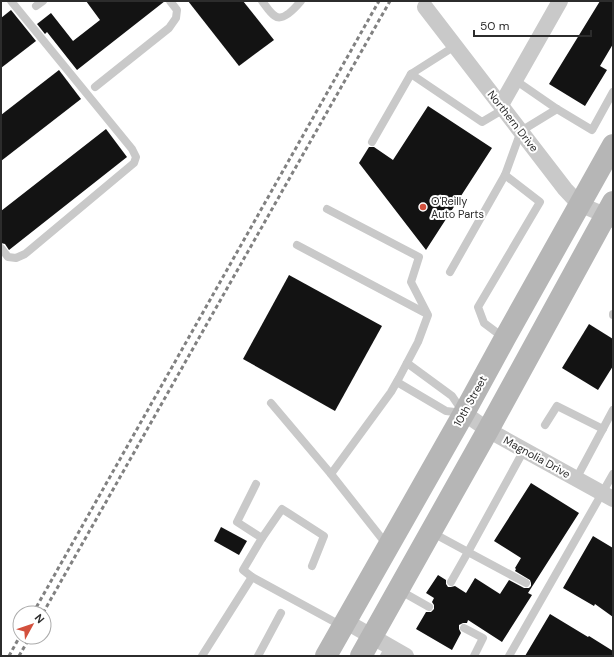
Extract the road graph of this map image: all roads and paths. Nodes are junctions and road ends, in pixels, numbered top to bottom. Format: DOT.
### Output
graph roads {
  1 [pos="12,1"];
  2 [pos="170,1"];
  3 [pos="262,1"];
  4 [pos="301,1"];
  5 [pos="560,1"];
  6 [pos="425,7"];
  7 [pos="455,46"];
  8 [pos="410,74"];
  9 [pos="515,80"];
  10 [pos="95,87"];
  11 [pos="613,92"];
  12 [pos="502,107"];
  13 [pos="557,109"];
  14 [pos="520,131"];
  15 [pos="372,142"];
  16 [pos="613,145"];
  17 [pos="505,175"];
  18 [pos="579,204"];
  19 [pos="327,209"];
  20 [pos="611,212"];
  21 [pos="562,235"];
  22 [pos="297,245"];
  23 [pos="1,248"];
  24 [pos="450,272"];
  25 [pos="428,315"];
  26 [pos="505,338"];
  27 [pos="407,363"];
  28 [pos="397,382"];
  29 [pos="271,403"];
  30 [pos="613,410"];
  31 [pos="464,413"];
  32 [pos="545,425"];
  33 [pos="603,429"];
  34 [pos="488,430"];
  35 [pos="524,450"];
  36 [pos="331,474"];
  37 [pos="613,474"];
  38 [pos="576,478"];
  39 [pos="256,484"];
  40 [pos="608,496"];
  41 [pos="430,532"];
  42 [pos="262,538"];
  43 [pos="388,546"];
  44 [pos="468,552"];
  45 [pos="312,566"];
  46 [pos="252,577"];
  47 [pos="451,582"];
  48 [pos="526,583"];
  49 [pos="398,590"];
  50 [pos="428,607"];
  51 [pos="281,613"];
  52 [pos="344,623"];
  53 [pos="464,628"];
  54 [pos="381,646"];
  55 [pos="202,656"];
  56 [pos="258,656"];
  57 [pos="326,656"];
  58 [pos="361,656"];
  59 [pos="406,656"];
  60 [pos="474,656"];
  61 [pos="509,656"];
  1 -- 23 [label="lane"];
  2 -- 10 [label="lane"];
  3 -- 4 [label="lane"];
  5 -- 9 [label="street"];
  6 -- 7 [label="street, Northern Drive"];
  7 -- 8 [label="lane"];
  7 -- 12 [label="street, Northern Drive"];
  8 -- 12 [label="lane"];
  8 -- 15 [label="lane"];
  9 -- 12 [label="street"];
  9 -- 13 [label="lane"];
  11 -- 13 [label="lane"];
  12 -- 14 [label="street, Northern Drive"];
  13 -- 14 [label="lane"];
  14 -- 17 [label="lane"];
  14 -- 18 [label="street, Northern Drive"];
  16 -- 18 [label="main road, 10th Street"];
  17 -- 24 [label="lane"];
  17 -- 26 [label="lane"];
  18 -- 20 [label="street, Northern Drive"];
  18 -- 21 [label="main road, 10th Street"];
  19 -- 25 [label="lane"];
  20 -- 21 [label="main road"];
  20 -- 34 [label="main road"];
  21 -- 26 [label="main road, 10th Street"];
  22 -- 25 [label="lane"];
  25 -- 27 [label="lane"];
  26 -- 31 [label="main road, 10th Street"];
  27 -- 28 [label="lane"];
  27 -- 31 [label="lane"];
  28 -- 31 [label="lane"];
  28 -- 36 [label="lane"];
  29 -- 36 [label="lane"];
  30 -- 33 [label="lane"];
  31 -- 34 [label="street, Magnolia Drive"];
  31 -- 43 [label="main road, 10th Street"];
  32 -- 33 [label="lane"];
  33 -- 38 [label="lane"];
  34 -- 35 [label="street, Magnolia Drive"];
  34 -- 41 [label="main road"];
  35 -- 38 [label="street, Magnolia Drive"];
  35 -- 44 [label="lane"];
  36 -- 43 [label="lane"];
  37 -- 40 [label="lane"];
  38 -- 40 [label="street, Magnolia Drive"];
  39 -- 42 [label="lane"];
  40 -- 61 [label="lane"];
  41 -- 44 [label="lane"];
  41 -- 49 [label="main road"];
  42 -- 45 [label="lane"];
  42 -- 46 [label="lane"];
  43 -- 52 [label="main road, 10th Street"];
  44 -- 47 [label="lane"];
  44 -- 48 [label="lane"];
  46 -- 52 [label="lane"];
  46 -- 55 [label="lane"];
  49 -- 50 [label="lane"];
  49 -- 54 [label="main road"];
  51 -- 56 [label="lane"];
  52 -- 54 [label="street"];
  52 -- 57 [label="main road, 10th Street"];
  53 -- 60 [label="lane"];
  54 -- 58 [label="main road"];
  54 -- 59 [label="street"];
}
